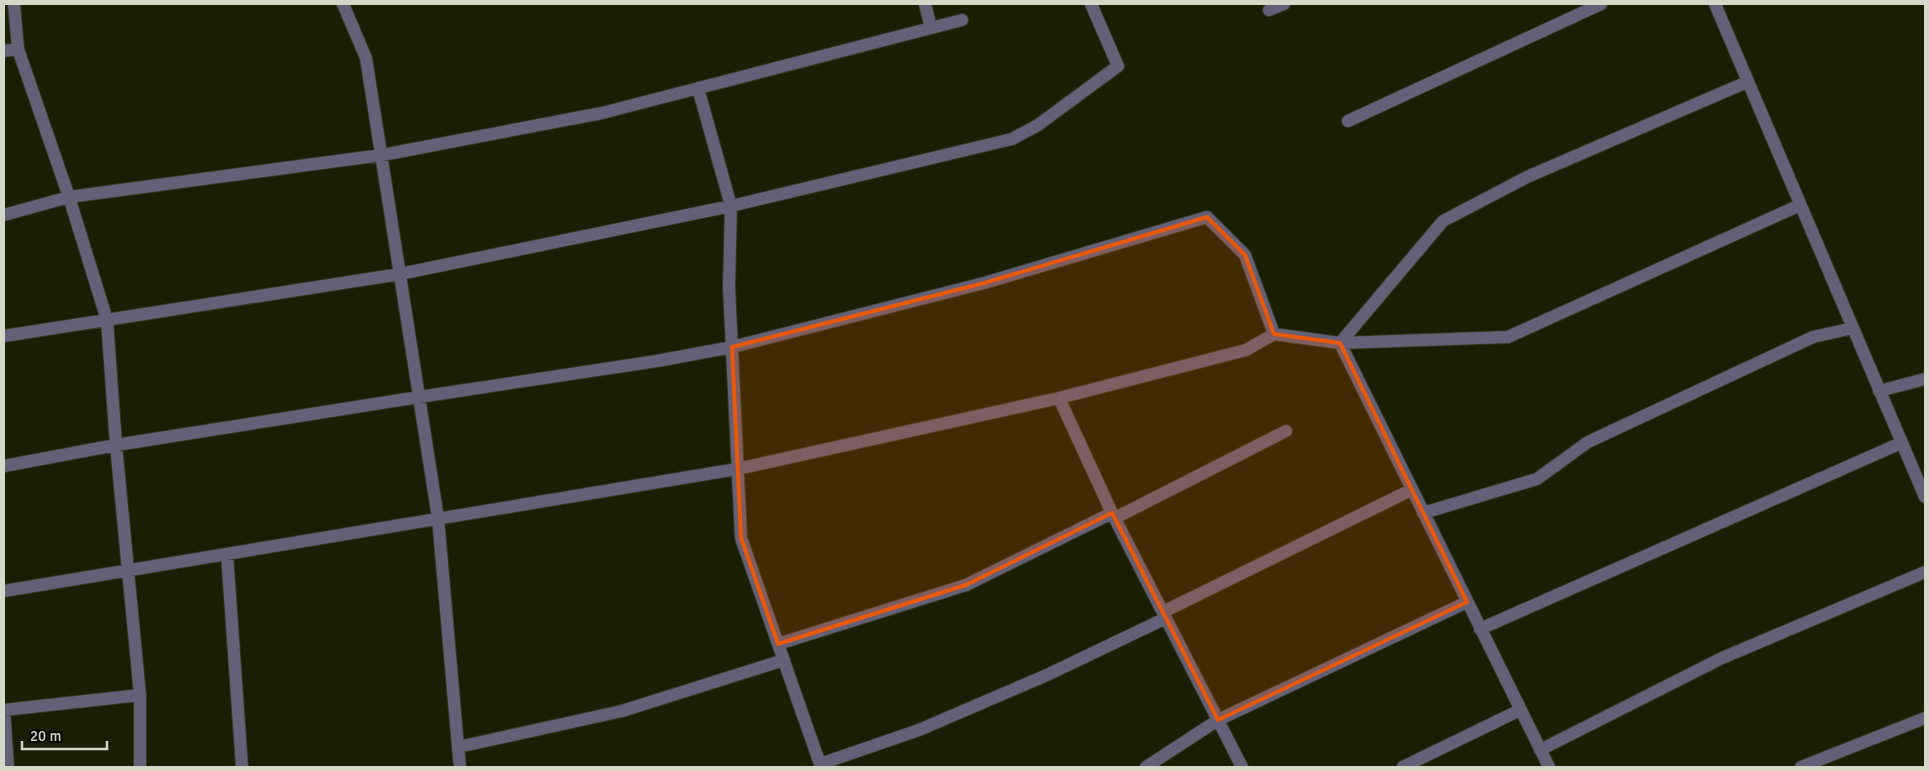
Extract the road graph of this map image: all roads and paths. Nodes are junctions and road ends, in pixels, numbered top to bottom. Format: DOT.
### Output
graph roads {
  1 [pos="14,4"];
  2 [pos="343,4"];
  3 [pos="925,4"];
  4 [pos="1090,4"];
  5 [pos="1284,4"];
  6 [pos="1601,4"];
  7 [pos="1715,4"];
  8 [pos="1269,10"];
  9 [pos="962,20"];
  10 [pos="931,28"];
  11 [pos="18,49"];
  12 [pos="4,51"];
  13 [pos="1747,82"];
  14 [pos="698,88"];
  15 [pos="1348,121"];
  16 [pos="382,155"];
  17 [pos="69,197"];
  18 [pos="1800,205"];
  19 [pos="731,206"];
  20 [pos="4,215"];
  21 [pos="400,274"];
  22 [pos="107,320"];
  23 [pos="1852,328"];
  24 [pos="1274,334"];
  25 [pos="4,336"];
  26 [pos="1340,342"];
  27 [pos="732,347"];
  28 [pos="1925,379"];
  29 [pos="1879,391"];
  30 [pos="419,396"];
  31 [pos="1059,398"];
  32 [pos="1286,431"];
  33 [pos="1901,443"];
  34 [pos="116,445"];
  35 [pos="4,466"];
  36 [pos="737,469"];
  37 [pos="1411,490"];
  38 [pos="1925,497"];
  39 [pos="1423,513"];
  40 [pos="1114,516"];
  41 [pos="438,518"];
  42 [pos="227,554"];
  43 [pos="128,570"];
  44 [pos="1925,572"];
  45 [pos="4,591"];
  46 [pos="1467,602"];
  47 [pos="1165,615"];
  48 [pos="1480,630"];
  49 [pos="778,644"];
  50 [pos="784,660"];
  51 [pos="140,695"];
  52 [pos="1520,710"];
  53 [pos="1925,718"];
  54 [pos="1218,720"];
  55 [pos="458,747"];
  56 [pos="1540,750"];
  57 [pos="821,766"];
  58 [pos="8,767"];
  59 [pos="140,767"];
  60 [pos="242,767"];
  61 [pos="460,767"];
  62 [pos="1146,767"];
  63 [pos="1242,767"];
  64 [pos="1403,767"];
  65 [pos="1549,767"];
  66 [pos="1802,767"];
  1 -- 11 [label="street"];
  2 -- 16 [label="street"];
  3 -- 10 [label="street"];
  4 -- 19 [label="street"];
  5 -- 8 [label="street"];
  6 -- 15 [label="street"];
  7 -- 13 [label="street"];
  9 -- 10 [label="street"];
  10 -- 14 [label="street"];
  11 -- 12 [label="street"];
  11 -- 17 [label="street"];
  13 -- 18 [label="street"];
  13 -- 26 [label="street"];
  14 -- 16 [label="street"];
  14 -- 19 [label="street"];
  16 -- 17 [label="street"];
  16 -- 21 [label="street"];
  17 -- 20 [label="street"];
  17 -- 22 [label="street"];
  18 -- 23 [label="street"];
  18 -- 26 [label="street"];
  19 -- 21 [label="street"];
  19 -- 27 [label="street"];
  21 -- 22 [label="street"];
  21 -- 30 [label="street"];
  22 -- 25 [label="street"];
  22 -- 34 [label="street"];
  23 -- 29 [label="street"];
  23 -- 39 [label="street"];
  24 -- 26 [label="street"];
  24 -- 27 [label="street"];
  24 -- 31 [label="street"];
  26 -- 37 [label="street"];
  27 -- 30 [label="street"];
  27 -- 36 [label="street"];
  28 -- 29 [label="street"];
  29 -- 33 [label="street"];
  30 -- 34 [label="street"];
  30 -- 41 [label="street"];
  31 -- 36 [label="street"];
  31 -- 40 [label="street"];
  32 -- 40 [label="street"];
  33 -- 38 [label="street"];
  33 -- 48 [label="street"];
  34 -- 35 [label="street"];
  34 -- 43 [label="street"];
  36 -- 41 [label="street"];
  36 -- 49 [label="street"];
  37 -- 39 [label="street"];
  37 -- 47 [label="street"];
  39 -- 46 [label="street"];
  40 -- 47 [label="street"];
  40 -- 49 [label="street"];
  41 -- 42 [label="street"];
  41 -- 55 [label="street"];
  42 -- 43 [label="street"];
  42 -- 60 [label="street"];
  43 -- 45 [label="street"];
  43 -- 51 [label="street"];
  44 -- 56 [label="street"];
  46 -- 48 [label="street"];
  46 -- 54 [label="street"];
  47 -- 54 [label="street"];
  47 -- 57 [label="street"];
  48 -- 52 [label="street"];
  49 -- 50 [label="street"];
  50 -- 55 [label="street"];
  50 -- 57 [label="street"];
  51 -- 58 [label="street"];
  51 -- 59 [label="street"];
  52 -- 56 [label="street"];
  52 -- 64 [label="street"];
  53 -- 66 [label="street"];
  54 -- 62 [label="street"];
  54 -- 63 [label="street"];
  55 -- 61 [label="street"];
  56 -- 65 [label="street"];
}
